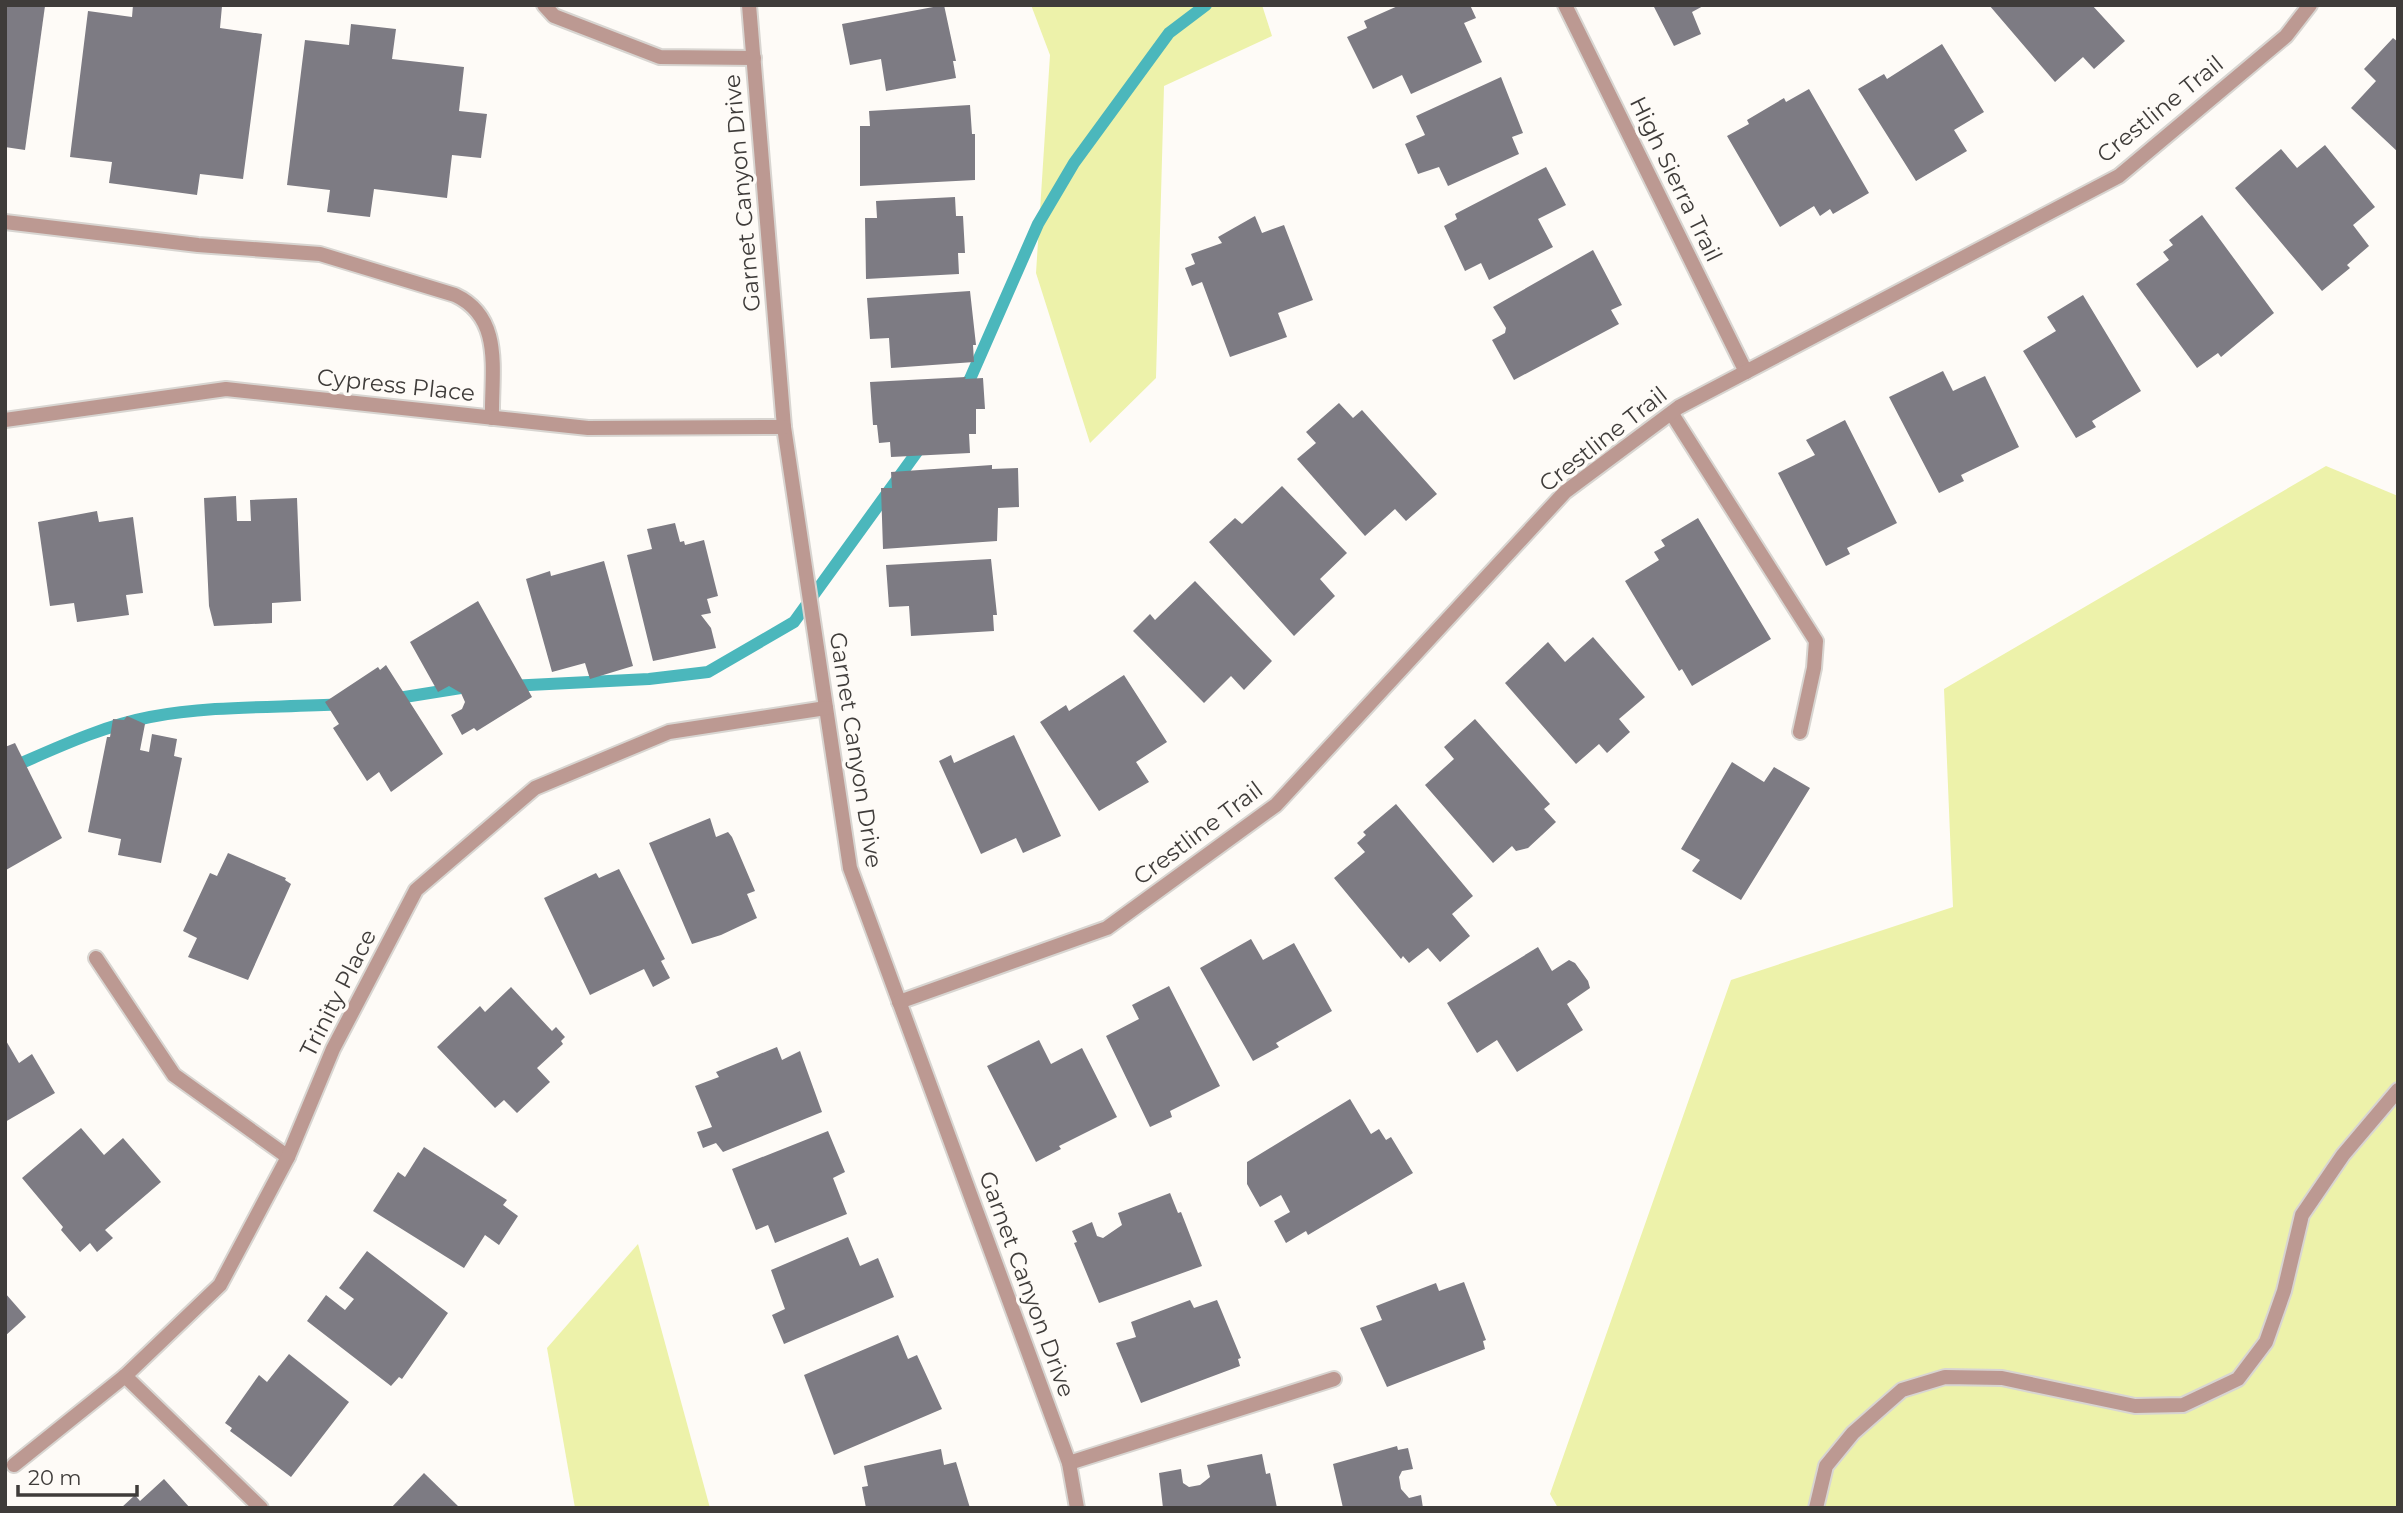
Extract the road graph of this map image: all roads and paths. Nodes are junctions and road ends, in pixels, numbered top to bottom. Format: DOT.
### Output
graph roads {
  1 [pos="544,5"];
  2 [pos="750,5"];
  3 [pos="1564,5"];
  4 [pos="2310,5"];
  5 [pos="754,58"];
  6 [pos="5,222"];
  7 [pos="1746,373"];
  8 [pos="1672,414"];
  9 [pos="492,418"];
  10 [pos="5,420"];
  11 [pos="784,427"];
  12 [pos="826,708"];
  13 [pos="1800,732"];
  14 [pos="96,958"];
  15 [pos="899,1002"];
  16 [pos="2398,1090"];
  17 [pos="288,1157"];
  18 [pos="125,1376"];
  19 [pos="1335,1379"];
  20 [pos="1069,1463"];
  21 [pos="14,1465"];
  22 [pos="261,1508"];
  23 [pos="1077,1508"];
  24 [pos="1816,1508"];
  1 -- 5 [label="street"];
  2 -- 5 [label="street, Garnet Canyon Drive"];
  3 -- 7 [label="street, High Sierra Trail"];
  4 -- 7 [label="street, Crestline Trail"];
  5 -- 11 [label="street, Garnet Canyon Drive"];
  6 -- 9 [label="street"];
  7 -- 8 [label="street, Crestline Trail"];
  8 -- 13 [label="street"];
  8 -- 15 [label="street, Crestline Trail"];
  9 -- 10 [label="street, Cypress Place"];
  9 -- 11 [label="street, Cypress Place"];
  11 -- 12 [label="street, Garnet Canyon Drive"];
  12 -- 15 [label="street, Garnet Canyon Drive"];
  12 -- 17 [label="street, Trinity Place"];
  14 -- 17 [label="street"];
  15 -- 20 [label="street, Garnet Canyon Drive"];
  16 -- 24 [label="street"];
  17 -- 18 [label="street, Trinity Place"];
  18 -- 21 [label="street, Trinity Place"];
  18 -- 22 [label="street"];
  19 -- 20 [label="street"];
  20 -- 23 [label="street, Garnet Canyon Drive"];
}
